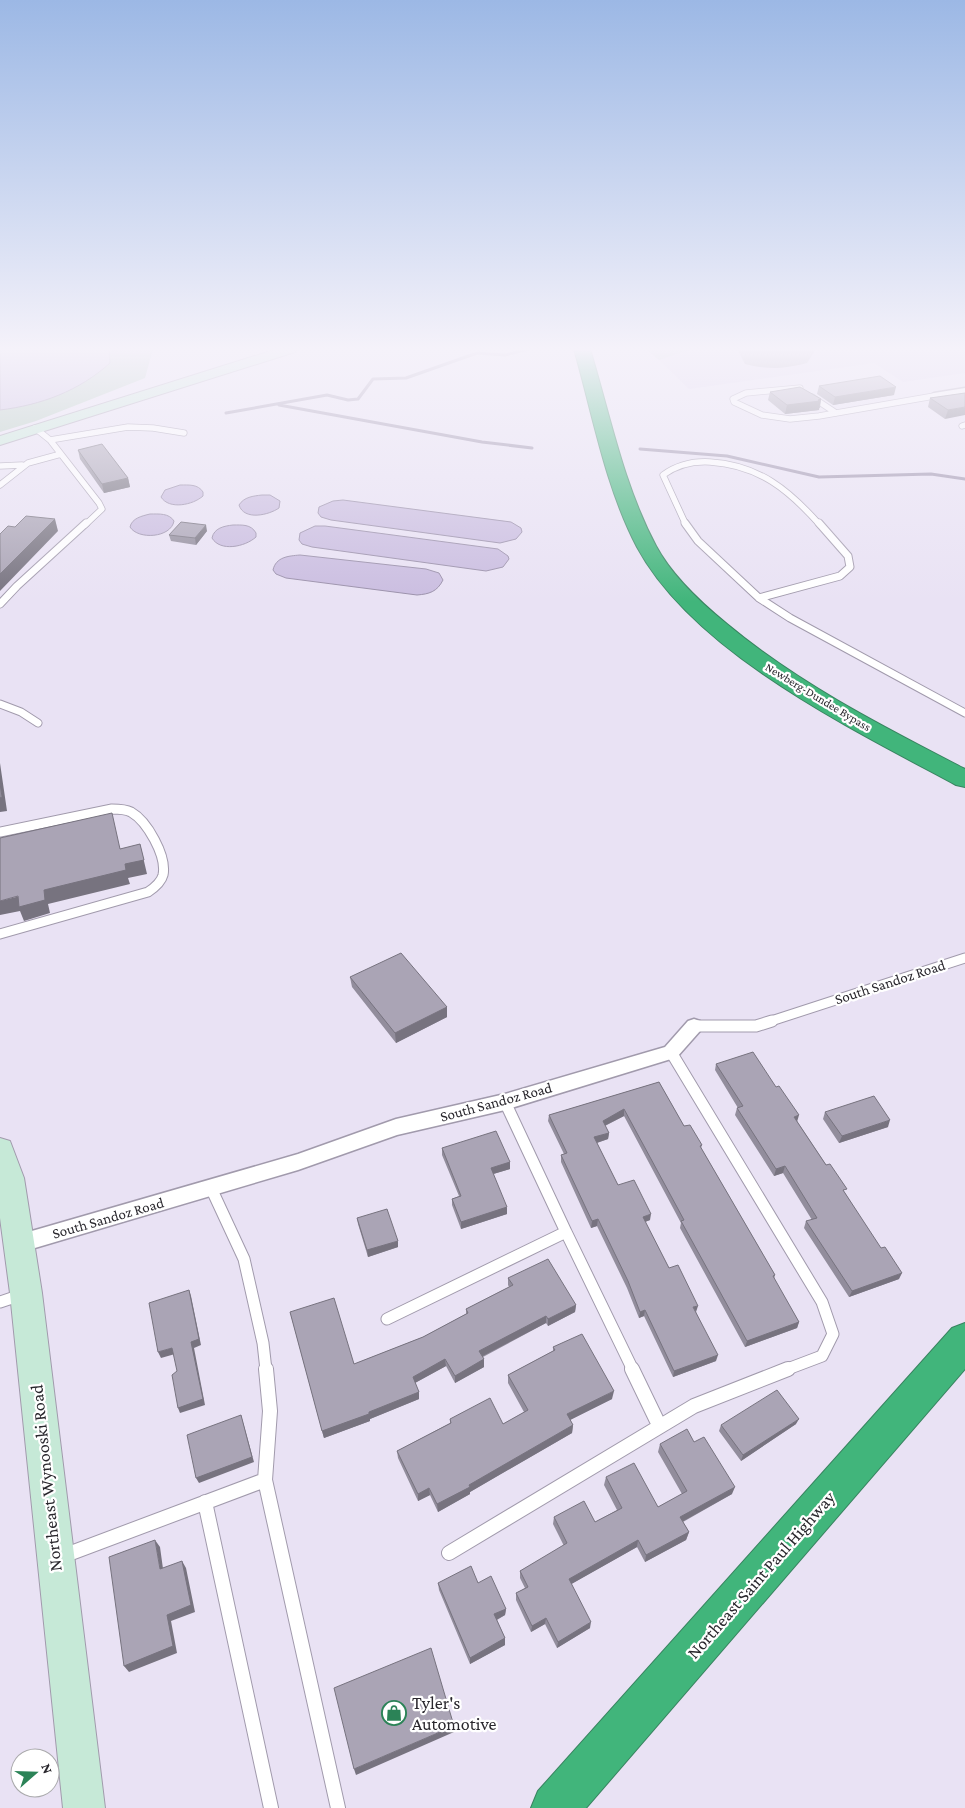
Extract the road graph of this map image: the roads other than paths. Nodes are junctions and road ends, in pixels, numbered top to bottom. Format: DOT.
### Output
graph roads {
  1 [pos="21,433"];
  2 [pos="42,433"];
  3 [pos="90,433"];
  4 [pos="607,433"];
  5 [pos="50,440"];
  6 [pos="0,441"];
  7 [pos="61,454"];
  8 [pos="22,464"];
  9 [pos="0,466"];
  10 [pos="0,485"];
  11 [pos="759,598"];
  12 [pos="0,604"];
  13 [pos="0,704"];
  14 [pos="965,713"];
  15 [pos="38,723"];
  16 [pos="965,779"];
  17 [pos="0,832"];
  18 [pos="0,934"];
  19 [pos="965,958"];
  20 [pos="694,1026"];
  21 [pos="671,1052"];
  22 [pos="505,1102"];
  23 [pos="1,1156"];
  24 [pos="211,1188"];
  25 [pos="566,1232"];
  26 [pos="14,1245"];
  27 [pos="13,1297"];
  28 [pos="387,1319"];
  29 [pos="965,1341"];
  30 [pos="659,1425"];
  31 [pos="265,1480"];
  32 [pos="205,1502"];
  33 [pos="449,1554"];
  34 [pos="55,1559"];
  35 [pos="84,1808"];
  36 [pos="272,1808"];
  37 [pos="338,1808"];
  38 [pos="555,1808"];
  1 -- 6 [label="main road"];
  2 -- 5 [label="lane"];
  3 -- 5 [label="lane"];
  4 -- 16 [label="highway, Newberg-Dundee Bypass"];
  5 -- 7 [label="lane"];
  7 -- 8 [label="lane"];
  7 -- 12 [label="lane"];
  8 -- 9 [label="lane"];
  8 -- 10 [label="lane"];
  11 -- 11 [label="lane"];
  11 -- 14 [label="lane"];
  13 -- 15 [label="lane"];
  17 -- 18 [label="lane"];
  19 -- 20 [label="lane, South Sandoz Road"];
  20 -- 21 [label="street, South Sandoz Road"];
  21 -- 22 [label="street, South Sandoz Road"];
  21 -- 30 [label="lane"];
  22 -- 24 [label="street, South Sandoz Road"];
  22 -- 25 [label="lane"];
  23 -- 26 [label="main road, Northeast Wynooski Road"];
  24 -- 26 [label="street, South Sandoz Road"];
  24 -- 31 [label="lane"];
  25 -- 28 [label="lane"];
  25 -- 30 [label="lane"];
  26 -- 27 [label="main road, Northeast Wynooski Road"];
  27 -- 34 [label="main road, Northeast Wynooski Road"];
  29 -- 38 [label="highway, Northeast Saint Paul Highway"];
  30 -- 33 [label="lane"];
  31 -- 32 [label="lane"];
  31 -- 37 [label="lane"];
  32 -- 34 [label="lane"];
  32 -- 36 [label="lane"];
  34 -- 35 [label="main road, Northeast Wynooski Road"];
}
